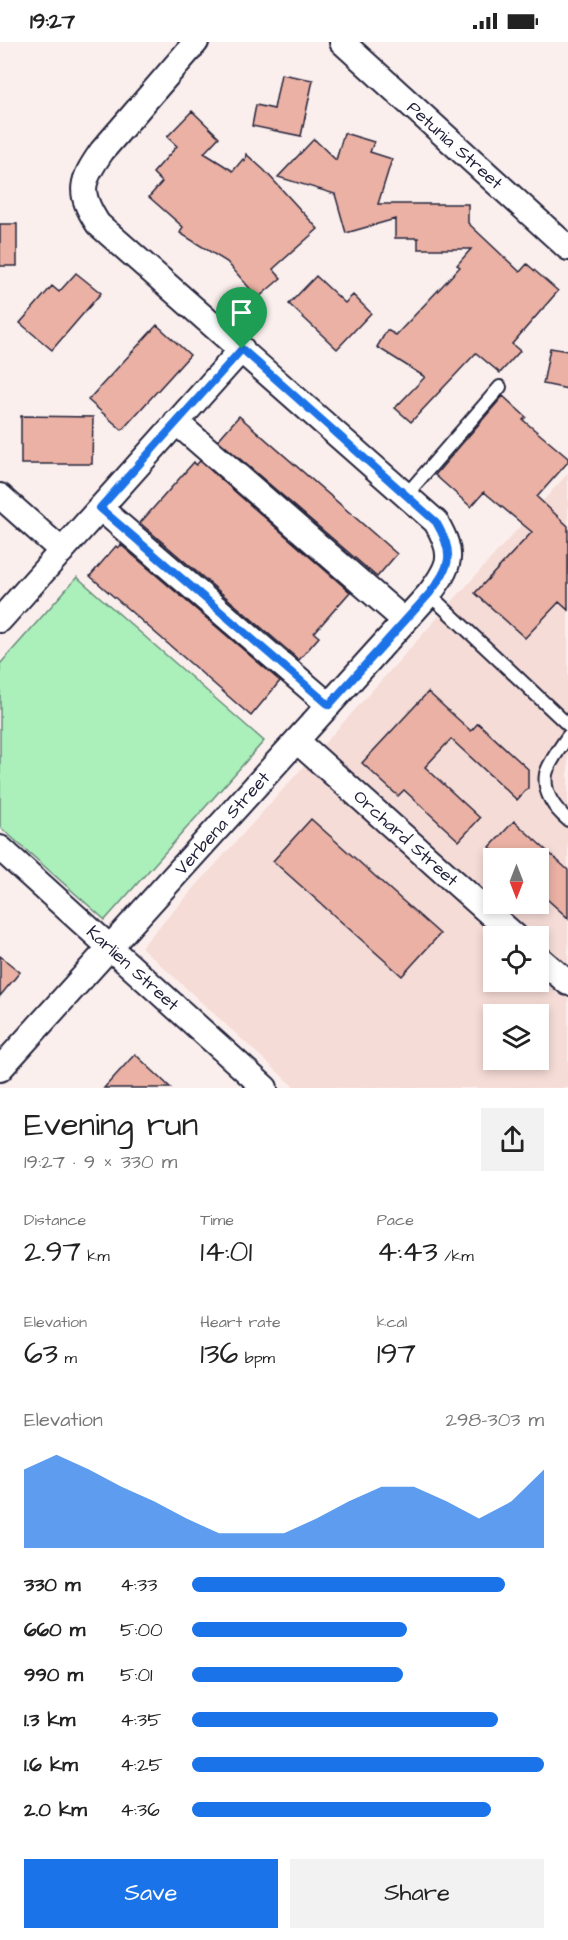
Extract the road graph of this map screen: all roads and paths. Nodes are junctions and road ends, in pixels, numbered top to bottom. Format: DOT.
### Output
graph roads {
  1 [pos="196,42"];
  2 [pos="342,42"];
  3 [pos="568,248"];
  4 [pos="242,349"];
  5 [pos="500,387"];
  6 [pos="176,422"];
  7 [pos="406,495"];
  8 [pos="0,496"];
  9 [pos="100,508"];
  10 [pos="62,550"];
  11 [pos="429,594"];
  12 [pos="0,620"];
  13 [pos="405,621"];
  14 [pos="329,705"];
  15 [pos="568,725"];
  16 [pos="568,736"];
  17 [pos="297,741"];
  18 [pos="568,820"];
  19 [pos="0,848"];
  20 [pos="504,926"];
  21 [pos="109,947"];
  22 [pos="549,967"];
  23 [pos="568,983"];
  24 [pos="0,1069"];
  25 [pos="265,1088"];
  1 -- 4 [label="street"];
  2 -- 3 [label="street, Petunia Street"];
  4 -- 6 [label="street"];
  4 -- 7 [label="street"];
  5 -- 7 [label="lane"];
  6 -- 9 [label="street"];
  6 -- 13 [label="street"];
  7 -- 11 [label="street, Verbena Street"];
  8 -- 10 [label="street"];
  9 -- 10 [label="street"];
  9 -- 14 [label="street"];
  10 -- 12 [label="street"];
  11 -- 13 [label="street, Verbena Street"];
  11 -- 15 [label="lane"];
  13 -- 14 [label="street, Verbena Street"];
  14 -- 17 [label="street, Verbena Street"];
  16 -- 18 [label="lane"];
  17 -- 20 [label="street, Orchard Street"];
  17 -- 21 [label="street, Verbena Street"];
  19 -- 21 [label="street, Karlien Street"];
  21 -- 24 [label="street, Verbena Street"];
  21 -- 25 [label="street, Karlien Street"];
  22 -- 23 [label="street"];
}
